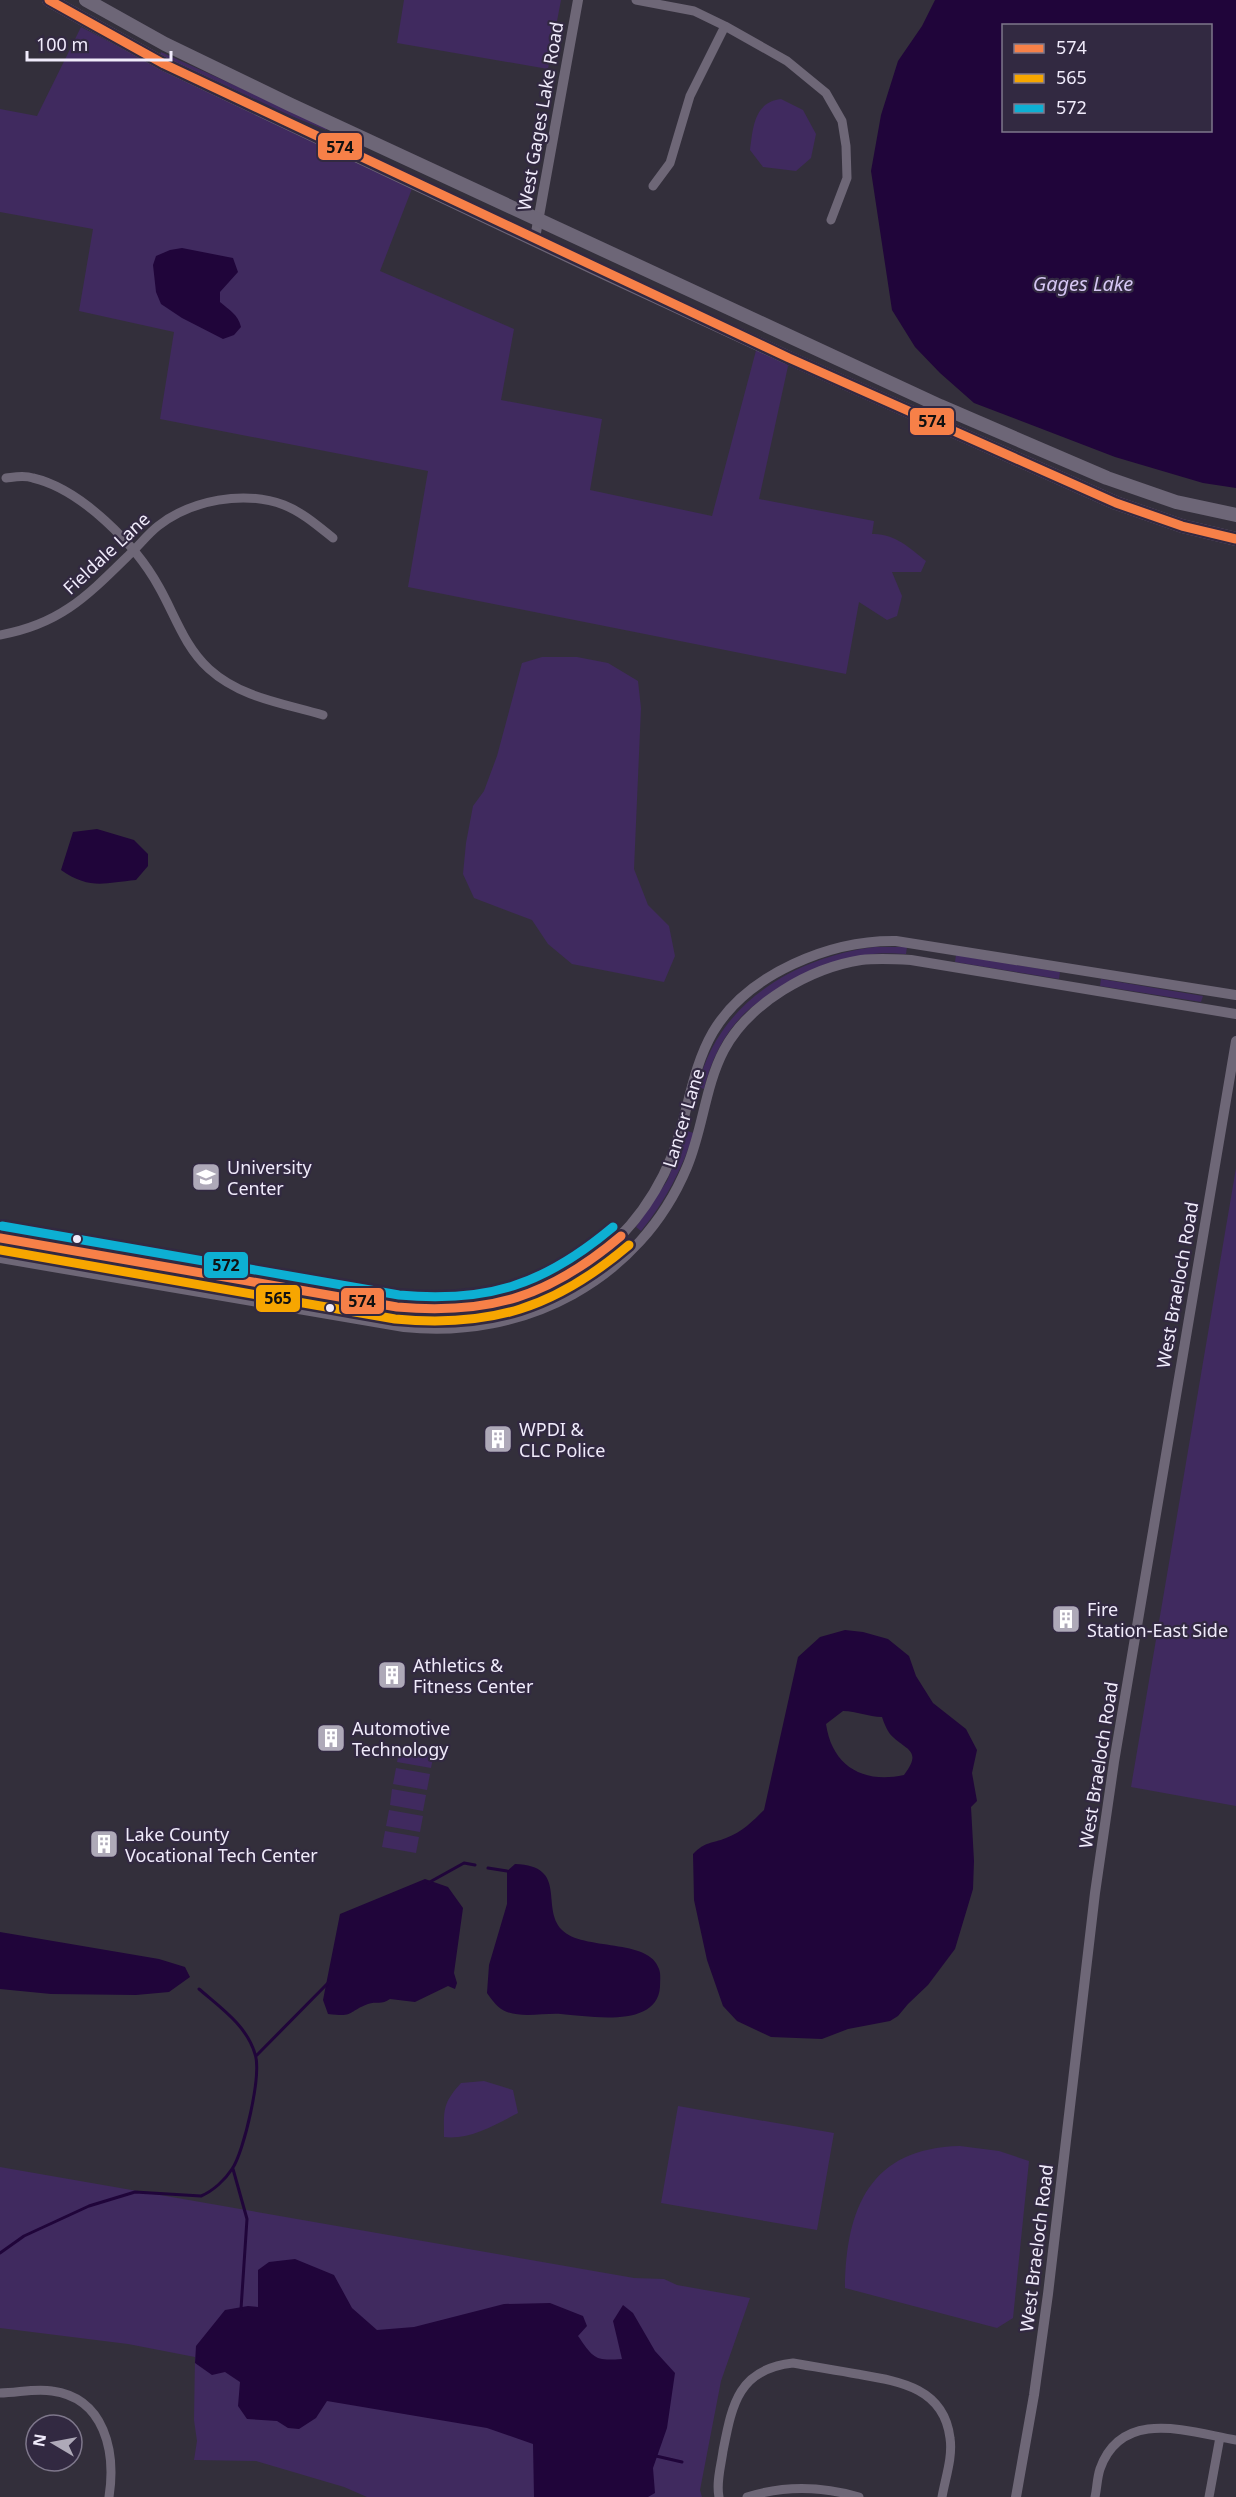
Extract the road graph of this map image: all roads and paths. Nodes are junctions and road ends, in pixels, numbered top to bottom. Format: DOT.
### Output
graph roads {
  1 [pos="49,0"];
  2 [pos="86,0"];
  3 [pos="578,0"];
  4 [pos="636,0"];
  5 [pos="106,6"];
  6 [pos="725,26"];
  7 [pos="653,186"];
  8 [pos="539,218"];
  9 [pos="831,220"];
  10 [pos="535,238"];
  11 [pos="6,478"];
  12 [pos="1236,514"];
  13 [pos="333,538"];
  14 [pos="1236,539"];
  15 [pos="134,550"];
  16 [pos="0,634"];
  17 [pos="323,715"];
  18 [pos="1236,995"];
  19 [pos="1236,1014"];
  20 [pos="1236,1041"];
  21 [pos="0,1238"];
  22 [pos="0,1258"];
  23 [pos="0,2393"];
  24 [pos="1116,2430"];
  25 [pos="1220,2437"];
  26 [pos="1122,2440"];
  27 [pos="1236,2440"];
  28 [pos="109,2497"];
  29 [pos="719,2497"];
  30 [pos="747,2497"];
  31 [pos="859,2497"];
  32 [pos="942,2497"];
  33 [pos="1016,2497"];
  34 [pos="1095,2497"];
  35 [pos="1209,2497"];
  1 -- 10 [label="main road"];
  2 -- 5 [label="main road"];
  3 -- 8 [label="street, West Gages Lake Road"];
  4 -- 6 [label="street"];
  5 -- 8 [label="main road"];
  6 -- 7 [label="street"];
  6 -- 9 [label="street"];
  8 -- 10 [label="street, West Gages Lake Road"];
  8 -- 12 [label="main road"];
  10 -- 14 [label="main road"];
  11 -- 15 [label="street"];
  13 -- 15 [label="street, Fieldale Lane"];
  15 -- 16 [label="street, Fieldale Lane"];
  15 -- 17 [label="street"];
  18 -- 21 [label="street, Lancer Lane"];
  19 -- 22 [label="street, Lancer Lane"];
  20 -- 33 [label="street, West Braeloch Road"];
  23 -- 28 [label="street"];
  24 -- 26 [label="street"];
  25 -- 26 [label="street"];
  25 -- 27 [label="street"];
  25 -- 35 [label="street"];
  26 -- 34 [label="street"];
  29 -- 32 [label="street"];
  30 -- 31 [label="street"];
}
